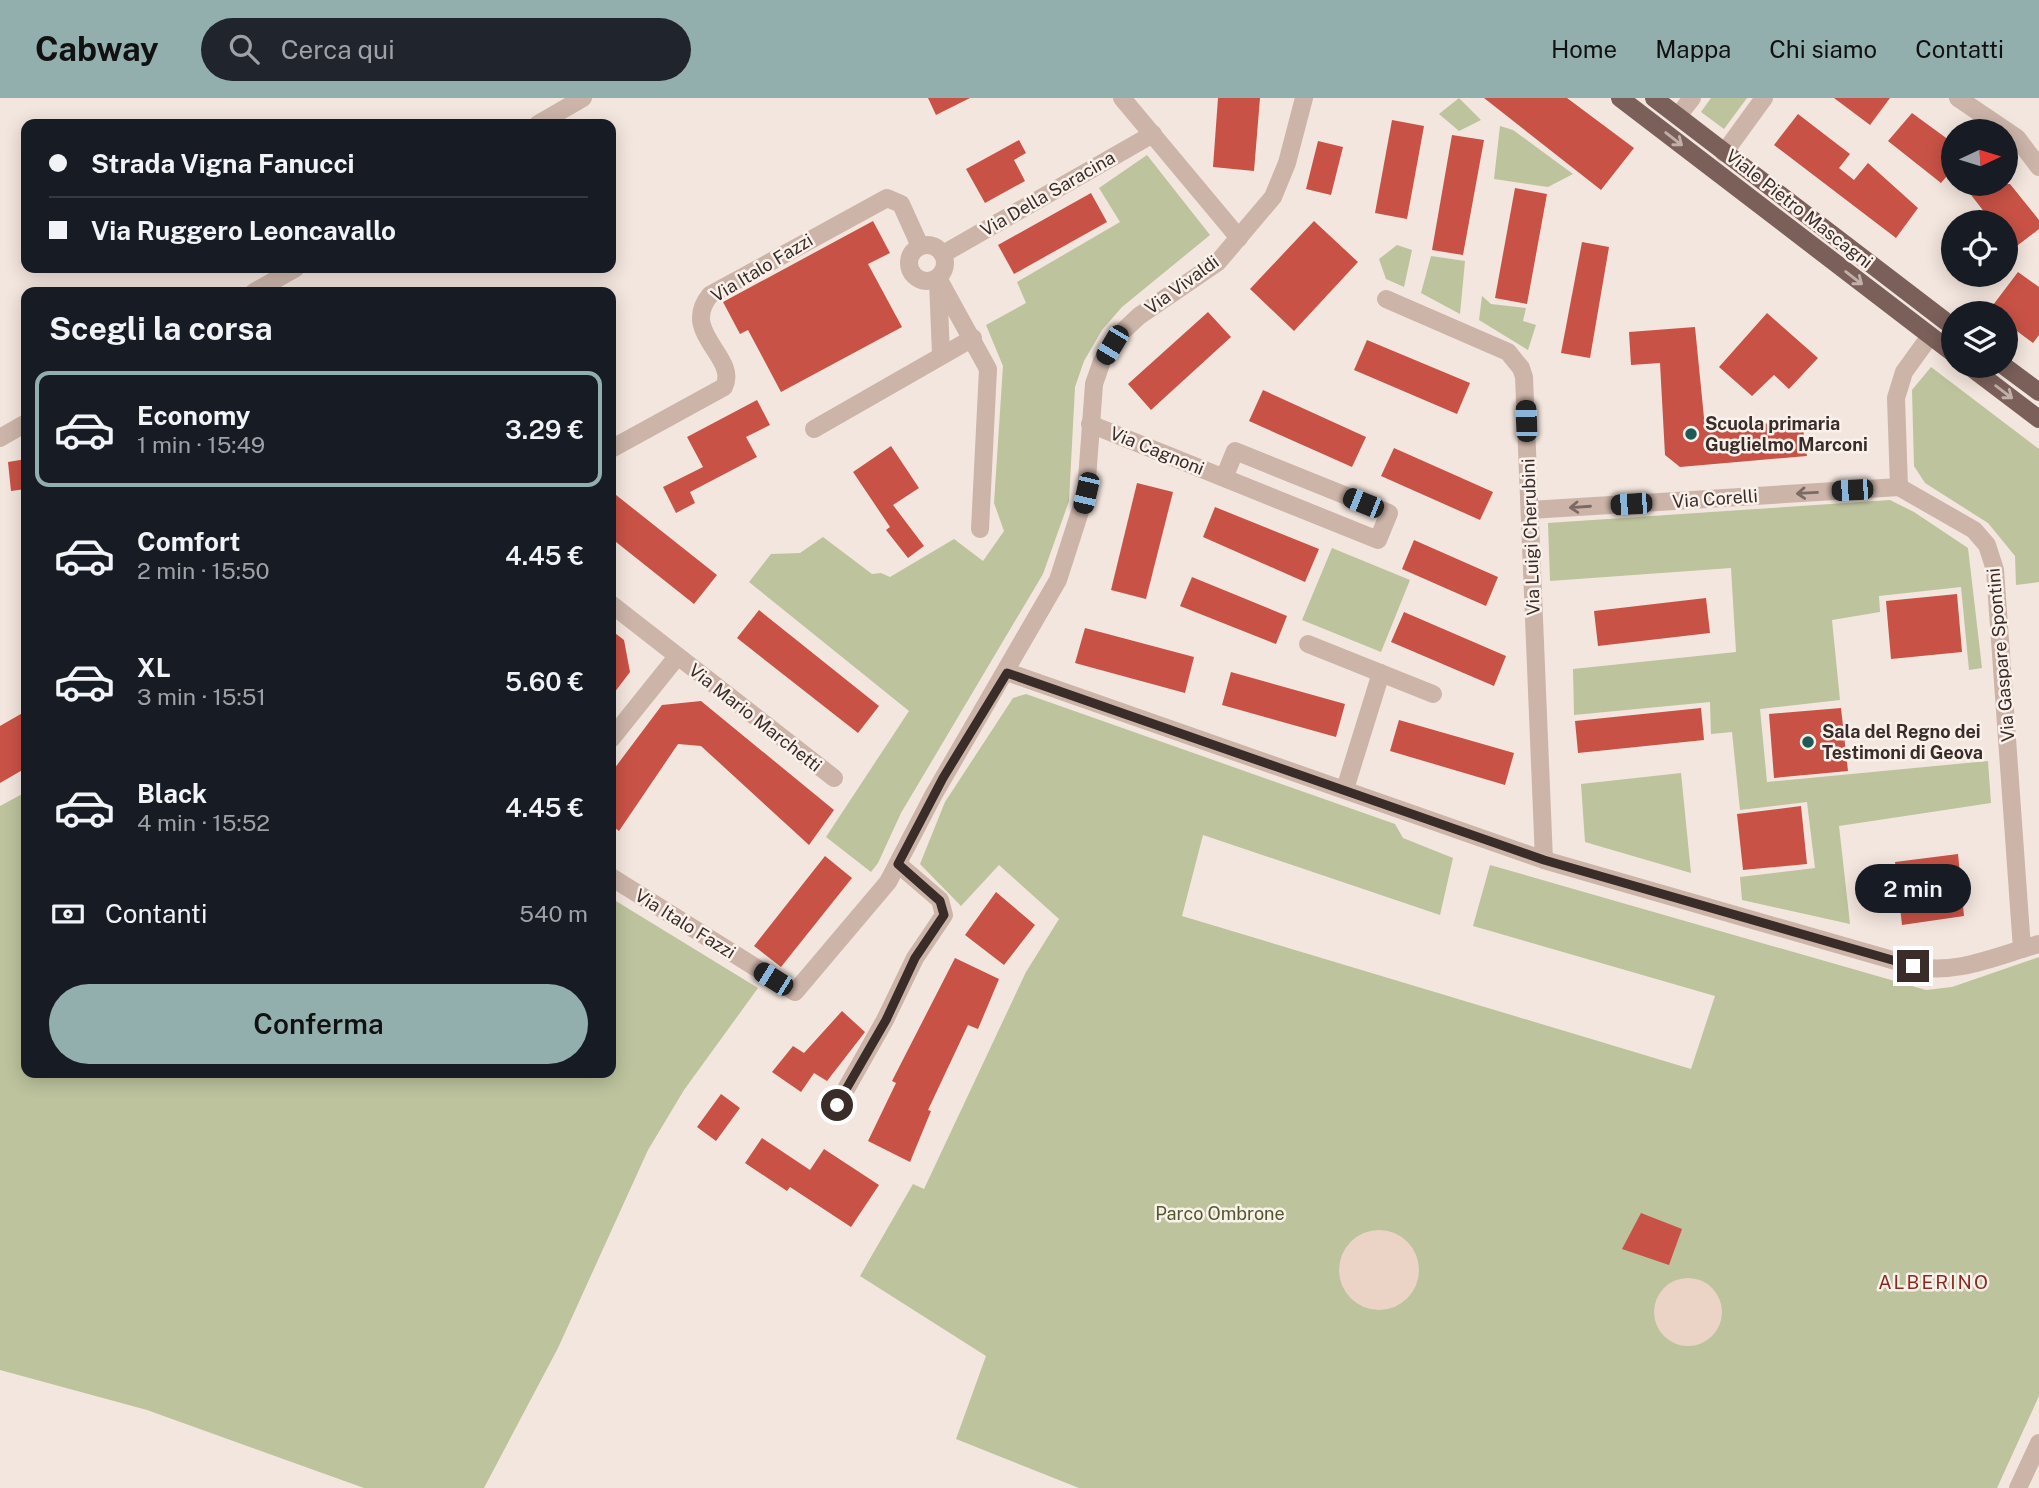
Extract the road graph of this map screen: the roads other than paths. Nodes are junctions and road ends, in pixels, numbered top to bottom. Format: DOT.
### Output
graph roads {
  1 [pos="583,98"];
  2 [pos="1122,98"];
  3 [pos="1304,98"];
  4 [pos="1620,98"];
  5 [pos="1654,98"];
  6 [pos="1692,98"];
  7 [pos="1764,98"];
  8 [pos="1958,98"];
  9 [pos="1678,117"];
  10 [pos="547,119"];
  11 [pos="1153,134"];
  12 [pos="1724,153"];
  13 [pos="2039,167"];
  14 [pos="1239,238"];
  15 [pos="920,246"];
  16 [pos="943,254"];
  17 [pos="287,273"];
  18 [pos="938,278"];
  19 [pos="263,287"];
  20 [pos="1386,299"];
  21 [pos="1941,318"];
  22 [pos="1930,336"];
  23 [pos="973,338"];
  24 [pos="1941,344"];
  25 [pos="941,355"];
  26 [pos="2018,376"];
  27 [pos="1985,378"];
  28 [pos="2039,392"];
  29 [pos="2039,419"];
  30 [pos="1090,424"];
  31 [pos="21,426"];
  32 [pos="814,429"];
  33 [pos="0,438"];
  34 [pos="616,446"];
  35 [pos="1224,478"];
  36 [pos="1899,487"];
  37 [pos="1530,510"];
  38 [pos="980,529"];
  39 [pos="616,608"];
  40 [pos="1308,644"];
  41 [pos="676,658"];
  42 [pos="1007,673"];
  43 [pos="1381,673"];
  44 [pos="1433,694"];
  45 [pos="616,733"];
  46 [pos="834,778"];
  47 [pos="1345,789"];
  48 [pos="1544,860"];
  49 [pos="898,864"];
  50 [pos="616,880"];
  51 [pos="2030,947"];
  52 [pos="795,992"];
  53 [pos="837,1105"];
  54 [pos="2039,1443"];
  55 [pos="2018,1488"];
  1 -- 10 [label="street"];
  2 -- 11 [label="street"];
  3 -- 14 [label="street, Via Vivaldi"];
  4 -- 22 [label="main road, Viale Pietro Mascagni, one-way"];
  5 -- 9 [label="main road, Viale Pietro Mascagni"];
  6 -- 9 [label="street"];
  7 -- 12 [label="street"];
  8 -- 13 [label="street"];
  9 -- 12 [label="main road, Viale Pietro Mascagni"];
  11 -- 14 [label="street"];
  11 -- 16 [label="street, Via Della Saracina"];
  12 -- 21 [label="main road, Viale Pietro Mascagni"];
  14 -- 30 [label="street, Via Vivaldi"];
  15 -- 16 [label="street"];
  15 -- 18 [label="street"];
  15 -- 34 [label="street, Via Italo Fazzi"];
  16 -- 18 [label="street"];
  17 -- 19 [label="street"];
  18 -- 23 [label="street"];
  18 -- 25 [label="street"];
  20 -- 37 [label="street, Via Luigi Cherubini"];
  22 -- 24 [label="main road, Viale Pietro Mascagni"];
  22 -- 36 [label="street"];
  23 -- 25 [label="street"];
  23 -- 38 [label="street"];
  25 -- 32 [label="street"];
  26 -- 28 [label="main road"];
  27 -- 29 [label="main road, one-way"];
  30 -- 35 [label="street, Via Cagnoni"];
  30 -- 42 [label="street, Via Vivaldi"];
  31 -- 33 [label="street"];
  35 -- 35 [label="street, Via Cagnoni"];
  36 -- 37 [label="street, Via Corelli, one-way"];
  36 -- 51 [label="street, Via Gaspare Spontini"];
  37 -- 48 [label="street, Via Luigi Cherubini"];
  39 -- 41 [label="street, Via Mario Marchetti"];
  40 -- 43 [label="street"];
  41 -- 45 [label="street, Via Mario Marchetti"];
  41 -- 46 [label="street, Via Mario Marchetti"];
  42 -- 47 [label="street"];
  42 -- 49 [label="street, Via Vivaldi"];
  43 -- 44 [label="street"];
  43 -- 47 [label="street"];
  47 -- 48 [label="street"];
  48 -- 51 [label="street"];
  49 -- 52 [label="street, Via Vivaldi"];
  49 -- 53 [label="street"];
  50 -- 52 [label="street, Via Italo Fazzi"];
  54 -- 55 [label="street"];
}
